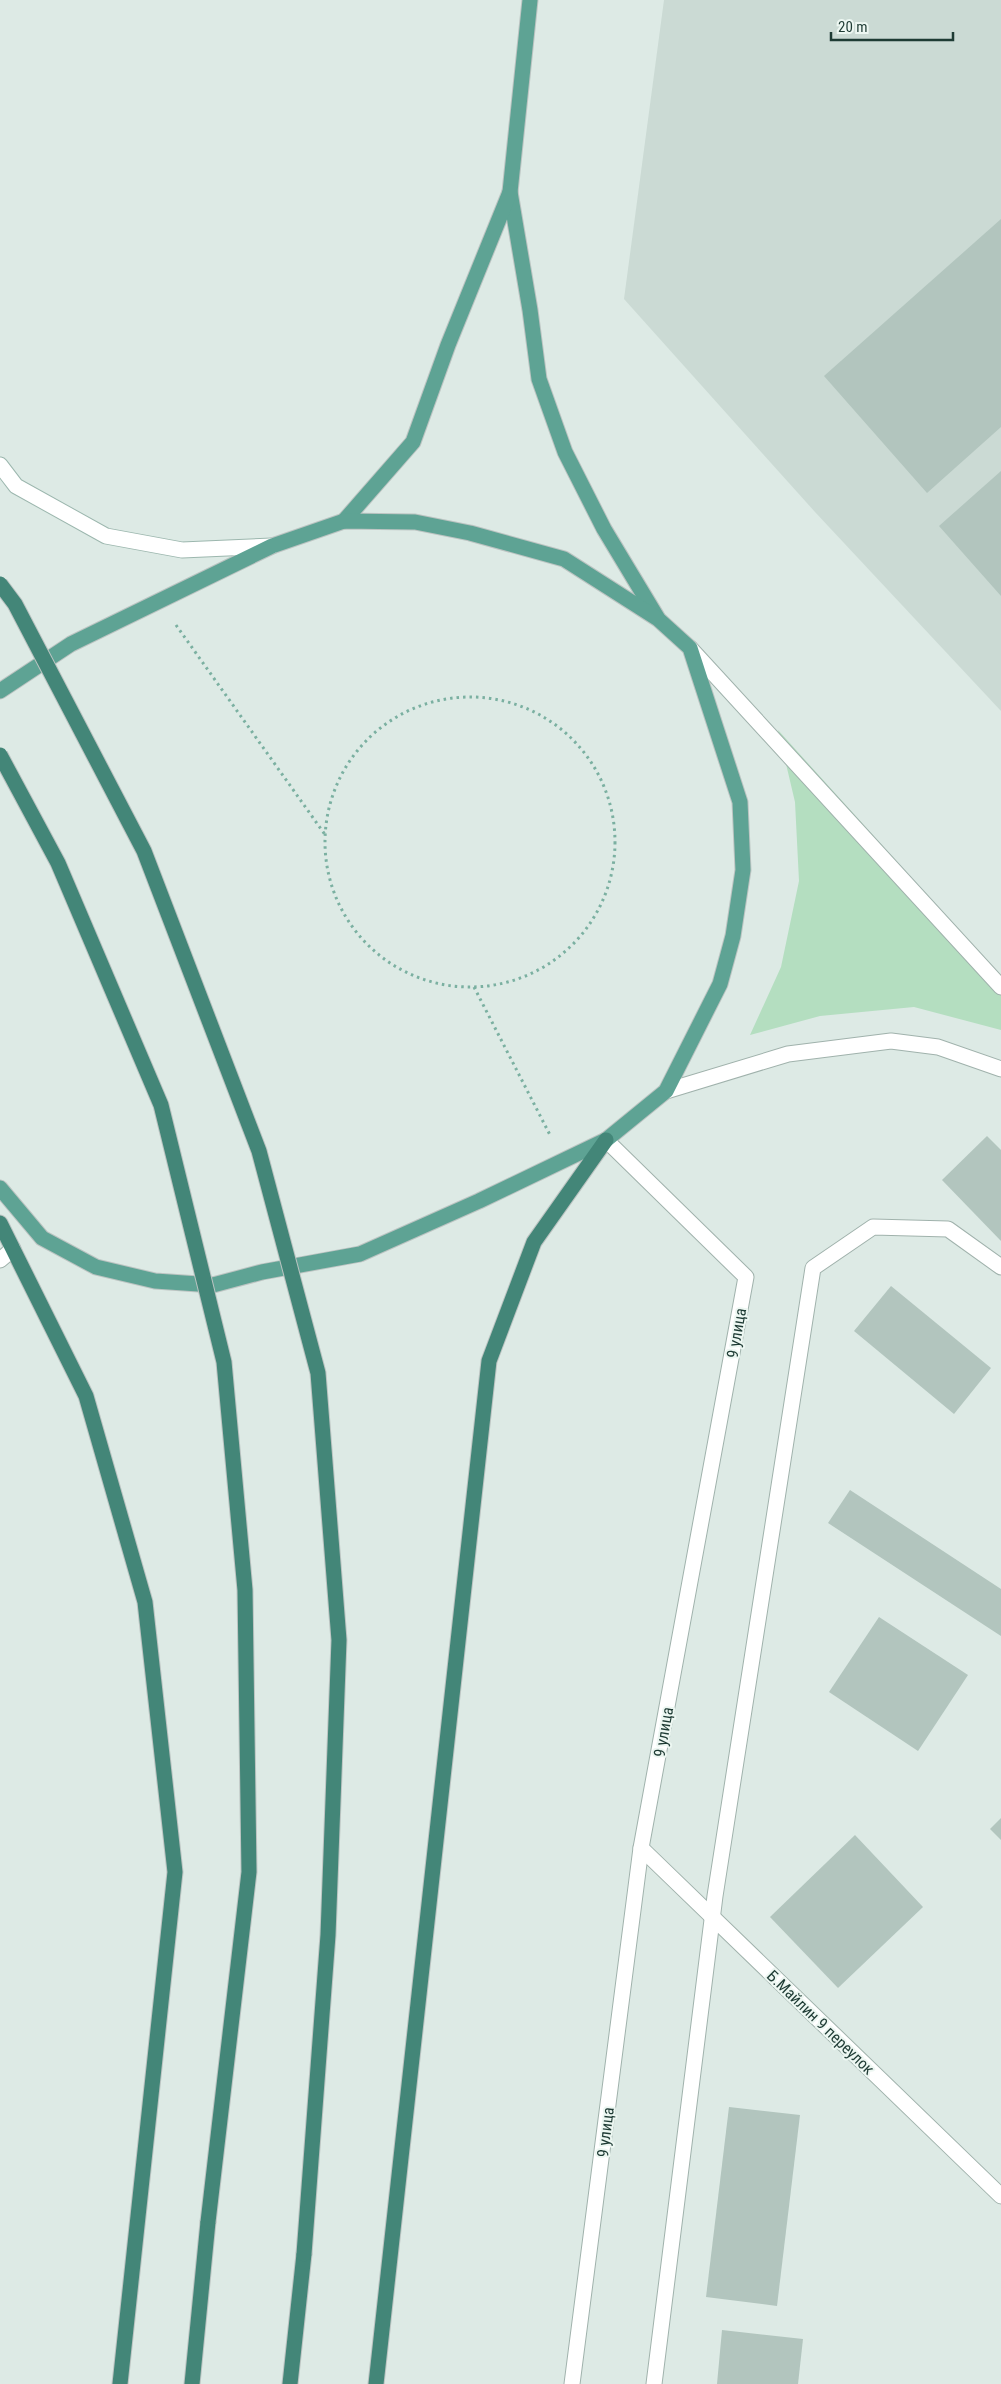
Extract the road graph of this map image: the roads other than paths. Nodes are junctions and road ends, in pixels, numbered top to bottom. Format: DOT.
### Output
graph roads {
  1 [pos="530,0"];
  2 [pos="510,192"];
  3 [pos="0,465"];
  4 [pos="344,521"];
  5 [pos="272,546"];
  6 [pos="0,584"];
  7 [pos="658,618"];
  8 [pos="690,648"];
  9 [pos="0,690"];
  10 [pos="0,755"];
  11 [pos="1001,987"];
  12 [pos="1001,1069"];
  13 [pos="666,1091"];
  14 [pos="606,1140"];
  15 [pos="0,1188"];
  16 [pos="0,1223"];
  17 [pos="13,1249"];
  18 [pos="0,1260"];
  19 [pos="1001,1267"];
  20 [pos="641,1848"];
  21 [pos="713,1918"];
  22 [pos="1001,2196"];
  23 [pos="120,2384"];
  24 [pos="192,2384"];
  25 [pos="290,2384"];
  26 [pos="376,2384"];
  27 [pos="572,2384"];
  28 [pos="654,2384"];
  1 -- 2 [label="main road"];
  2 -- 4 [label="main road"];
  2 -- 7 [label="main road"];
  3 -- 5 [label="street"];
  4 -- 5 [label="main road"];
  4 -- 7 [label="main road"];
  5 -- 9 [label="main road"];
  6 -- 25 [label="highway, bridge"];
  7 -- 8 [label="main road"];
  8 -- 11 [label="street"];
  8 -- 13 [label="main road"];
  10 -- 24 [label="highway, bridge"];
  12 -- 13 [label="street"];
  13 -- 14 [label="main road"];
  14 -- 15 [label="main road"];
  14 -- 20 [label="street, 9 улица"];
  14 -- 26 [label="highway"];
  16 -- 17 [label="highway"];
  17 -- 18 [label="street"];
  17 -- 23 [label="highway"];
  19 -- 21 [label="street"];
  20 -- 21 [label="street, Б.Майлин 9 переулок"];
  20 -- 27 [label="street, 9 улица"];
  21 -- 22 [label="street, Б.Майлин 9 переулок"];
  21 -- 28 [label="street"];
}
